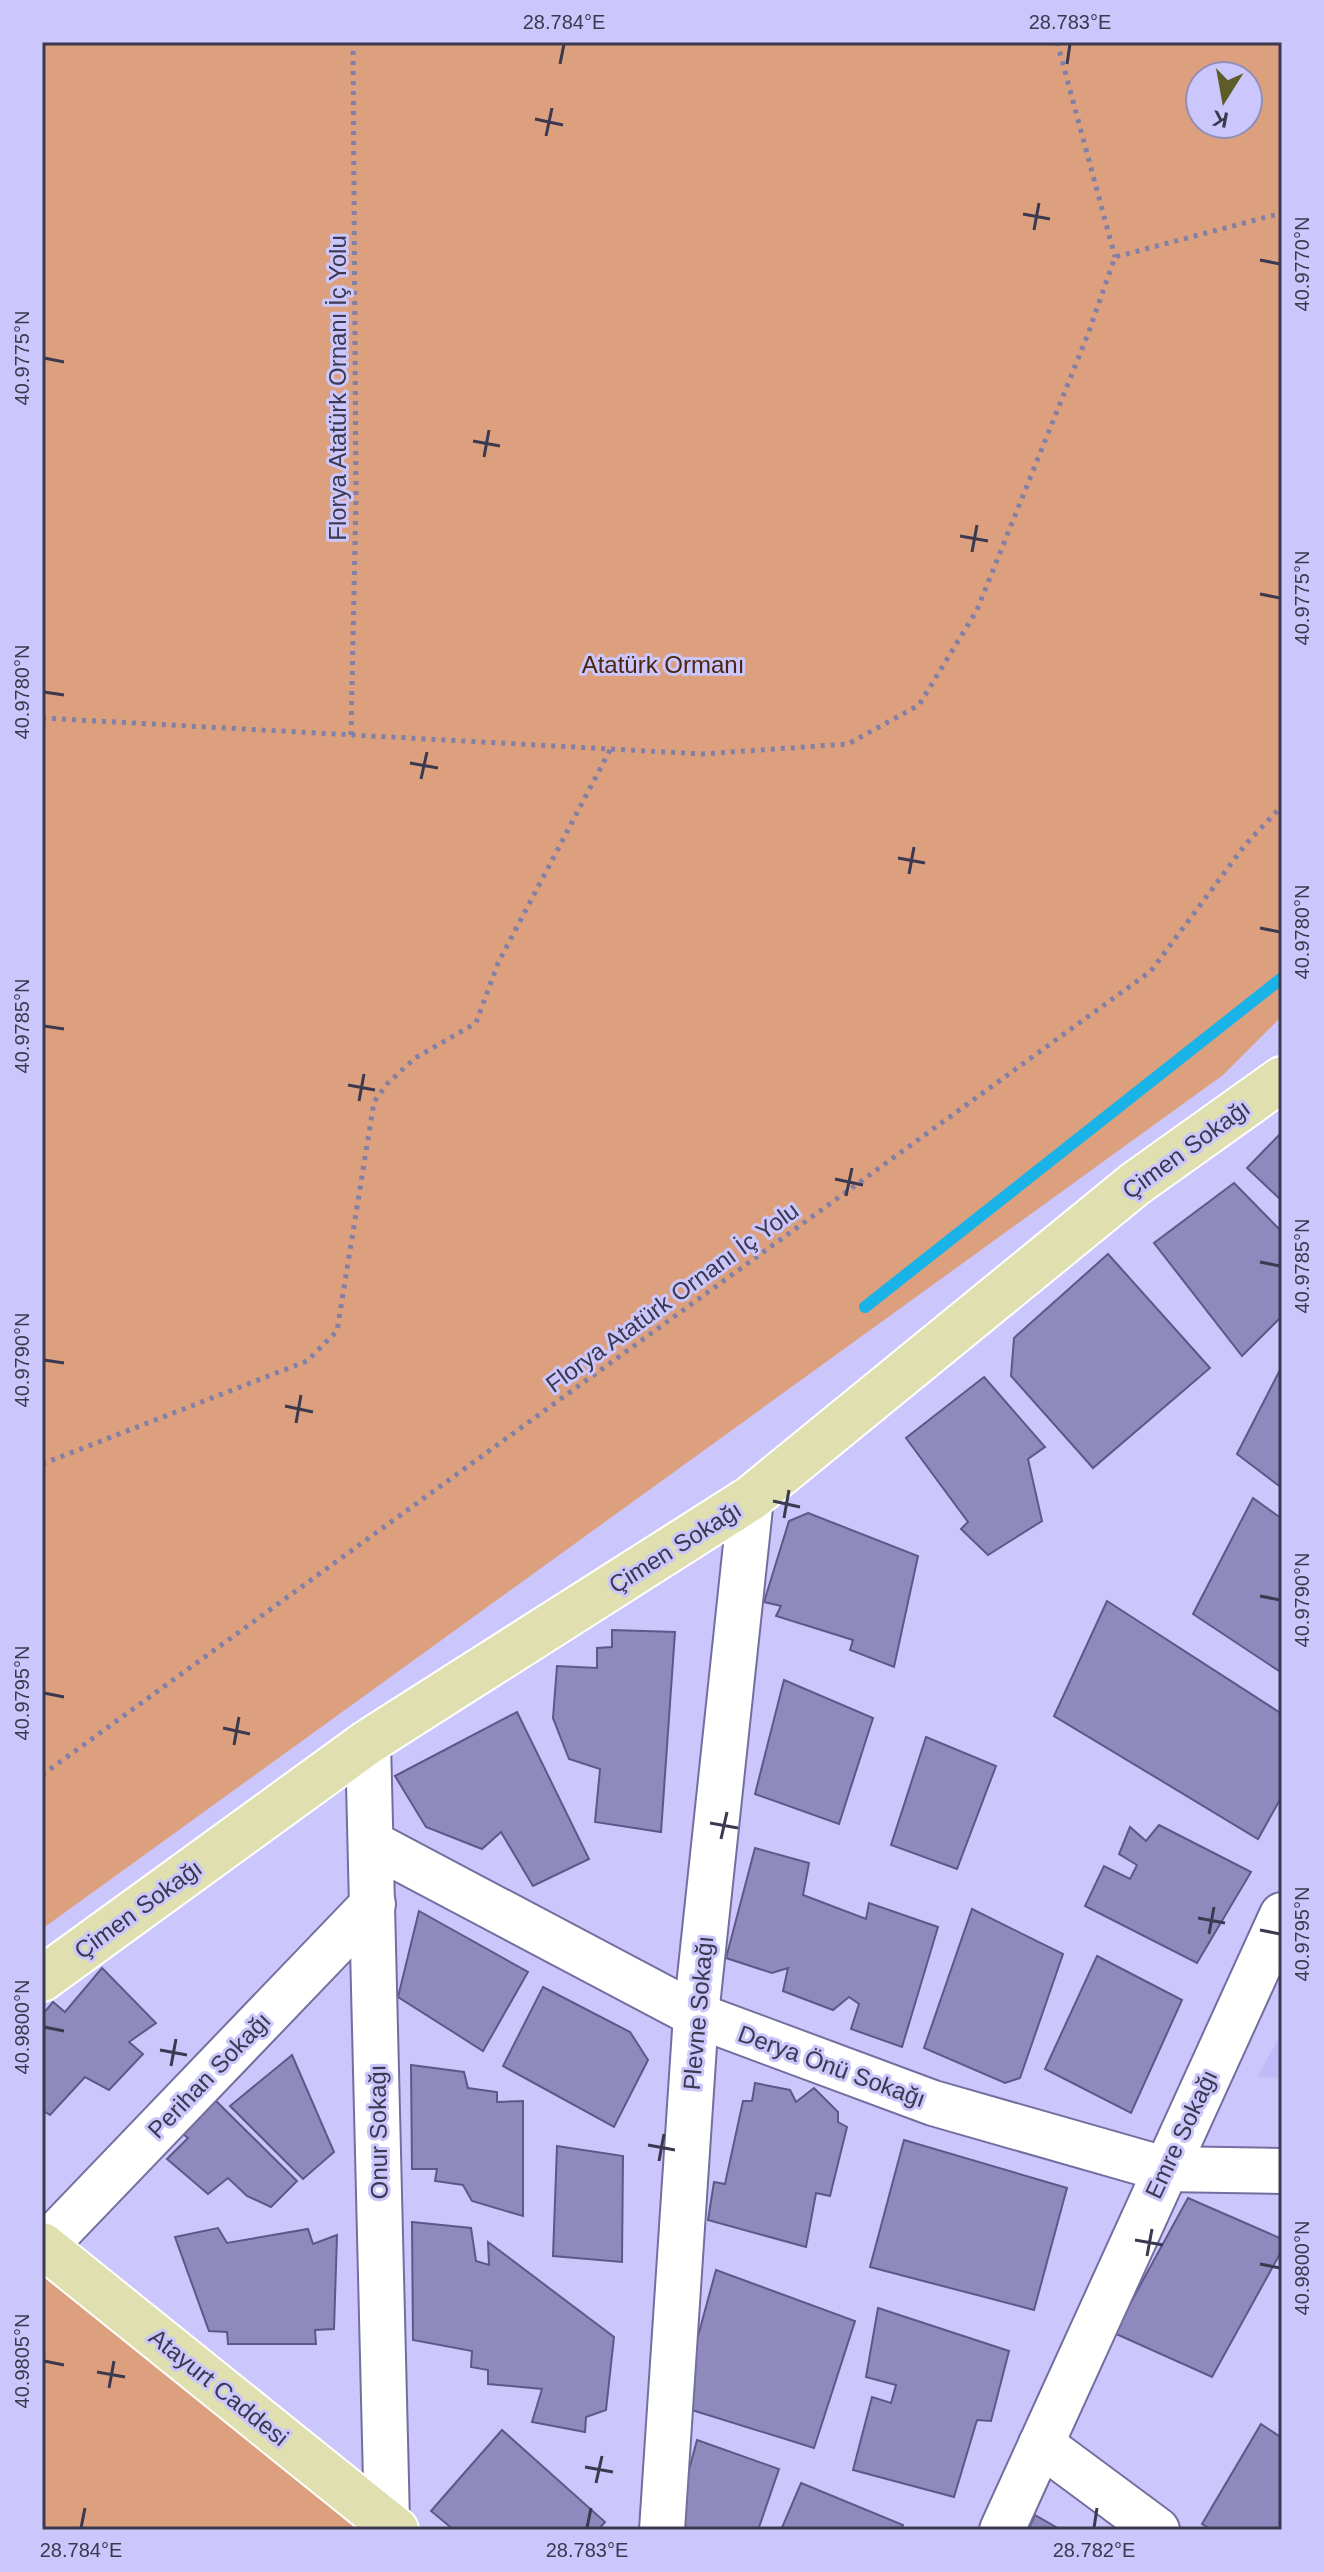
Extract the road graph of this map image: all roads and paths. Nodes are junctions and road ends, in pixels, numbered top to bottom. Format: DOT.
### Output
graph roads {
  1 [pos="353,42"];
  2 [pos="1057,42"];
  3 [pos="1282,213"];
  4 [pos="1115,257"];
  5 [pos="42,718"];
  6 [pos="351,735"];
  7 [pos="610,750"];
  8 [pos="1282,806"];
  9 [pos="1282,1079"];
  10 [pos="42,1464"];
  11 [pos="751,1498"];
  12 [pos="368,1742"];
  13 [pos="42,1775"];
  14 [pos="371,1843"];
  15 [pos="373,1904"];
  16 [pos="1282,1915"];
  17 [pos="42,1979"];
  18 [pos="696,2015"];
  19 [pos="1164,2169"];
  20 [pos="1282,2171"];
  21 [pos="43,2246"];
  22 [pos="1041,2444"];
  23 [pos="391,2526"];
  24 [pos="662,2530"];
  25 [pos="1002,2530"];
  26 [pos="1157,2530"];
  1 -- 6 [label="path, Florya Atatürk Ornanı İç Yolu"];
  2 -- 4 [label="path"];
  3 -- 4 [label="path"];
  4 -- 7 [label="path"];
  5 -- 6 [label="path"];
  6 -- 7 [label="path"];
  7 -- 10 [label="path"];
  8 -- 13 [label="path, Florya Atatürk Ornanı İç Yolu"];
  9 -- 11 [label="main road, Çimen Sokağı"];
  11 -- 12 [label="main road, Çimen Sokağı"];
  11 -- 18 [label="street, Plevne Sokağı"];
  12 -- 14 [label="street, Onur Sokağı"];
  12 -- 17 [label="main road, Çimen Sokağı"];
  14 -- 15 [label="street, Onur Sokağı"];
  14 -- 18 [label="street, Derya Önü Sokağı"];
  15 -- 21 [label="street, Perihan Sokağı"];
  15 -- 23 [label="street, Onur Sokağı"];
  16 -- 19 [label="street, Emre Sokağı"];
  18 -- 19 [label="street, Derya Önü Sokağı"];
  18 -- 24 [label="street, Plevne Sokağı"];
  19 -- 20 [label="street, Derya Önü Sokağı"];
  19 -- 22 [label="street, Emre Sokağı"];
  21 -- 23 [label="main road, Atayurt Caddesi"];
  22 -- 25 [label="street, Emre Sokağı"];
  22 -- 26 [label="street"];
}
